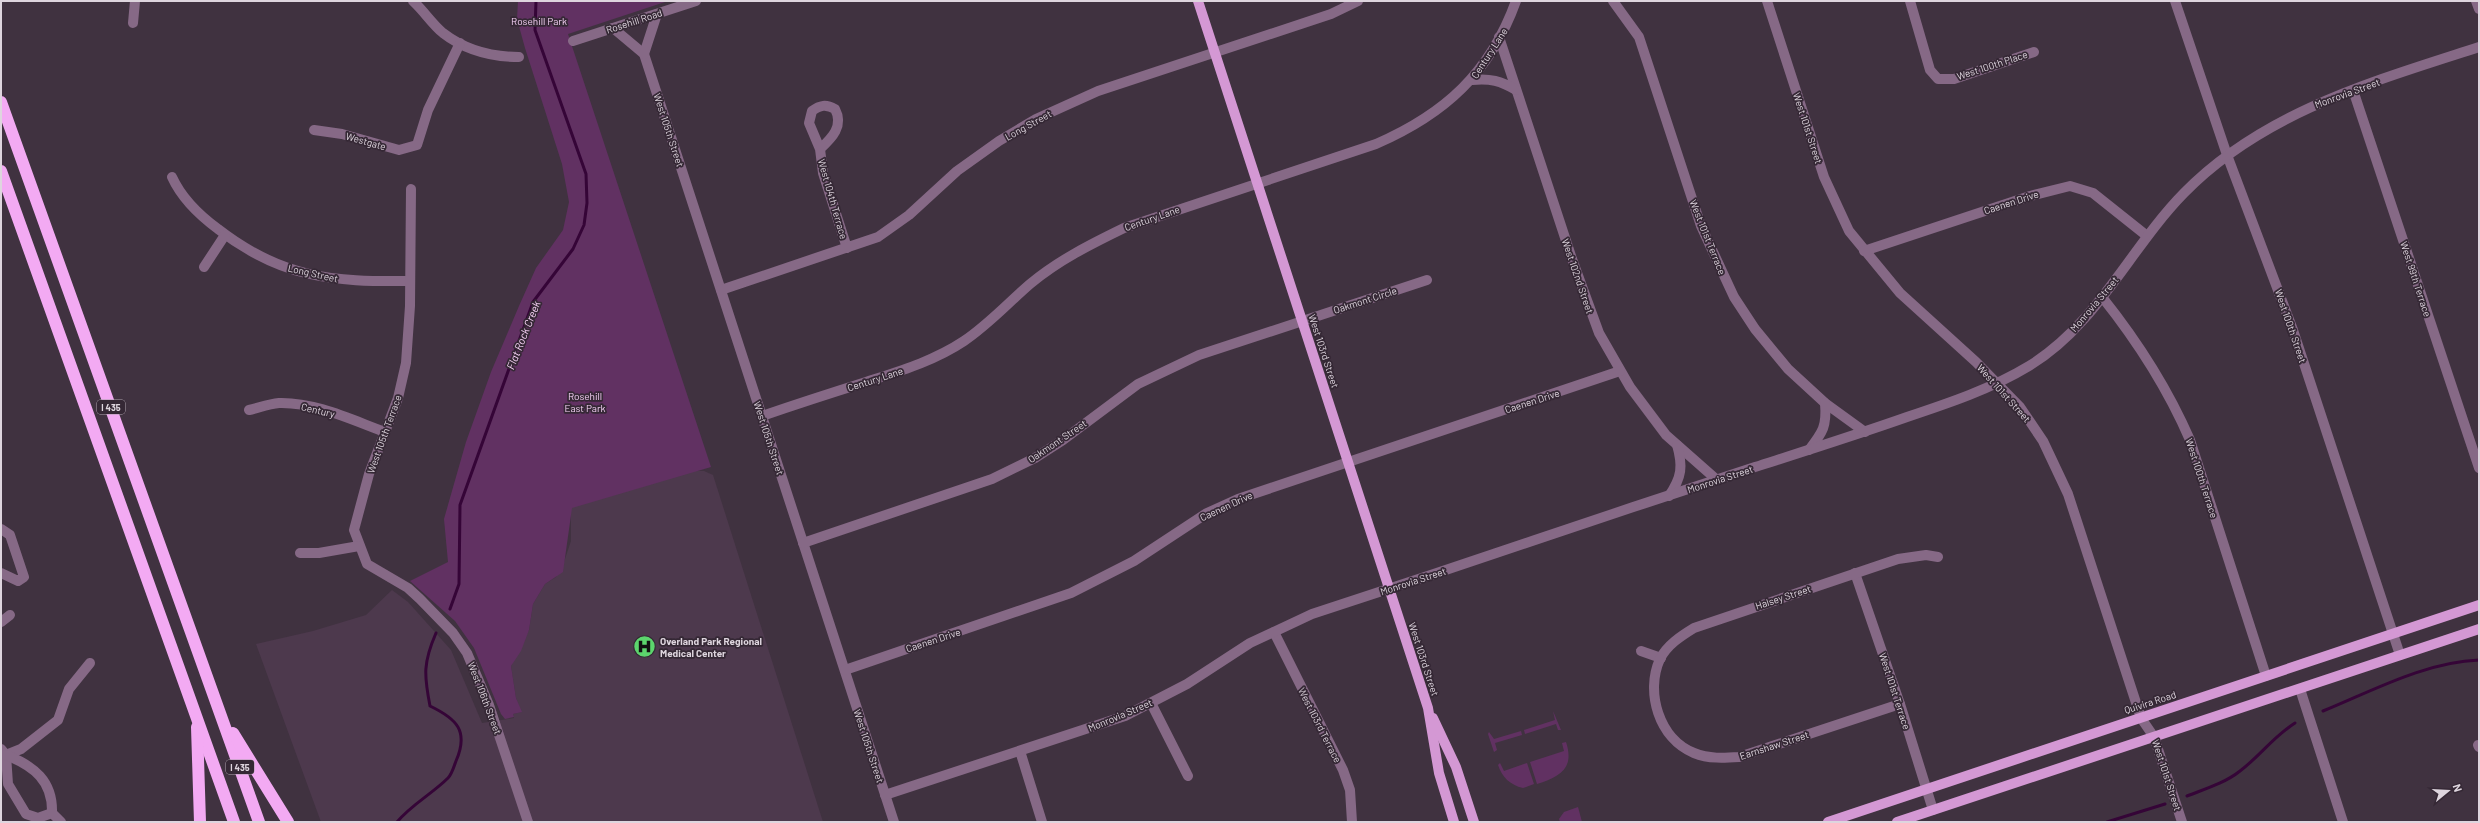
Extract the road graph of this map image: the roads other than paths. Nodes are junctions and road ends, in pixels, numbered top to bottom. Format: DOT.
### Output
graph roads {
  1 [pos="135,1"];
  2 [pos="413,1"];
  3 [pos="696,1"];
  4 [pos="1198,1"];
  5 [pos="1358,1"];
  6 [pos="1516,1"];
  7 [pos="1613,1"];
  8 [pos="1767,1"];
  9 [pos="1910,1"];
  10 [pos="2175,1"];
  11 [pos="2476,1"];
  12 [pos="2479,9"];
  13 [pos="657,14"];
  14 [pos="133,22"];
  15 [pos="614,28"];
  16 [pos="1499,37"];
  17 [pos="573,41"];
  18 [pos="460,43"];
  19 [pos="2479,47"];
  20 [pos="2034,52"];
  21 [pos="1215,53"];
  22 [pos="644,54"];
  23 [pos="519,57"];
  24 [pos="1472,80"];
  25 [pos="1516,90"];
  26 [pos="2353,90"];
  27 [pos="1,102"];
  28 [pos="314,130"];
  29 [pos="820,149"];
  30 [pos="2227,156"];
  31 [pos="1,171"];
  32 [pos="172,177"];
  33 [pos="1257,183"];
  34 [pos="411,189"];
  35 [pos="225,235"];
  36 [pos="2147,236"];
  37 [pos="847,248"];
  38 [pos="1864,251"];
  39 [pos="204,267"];
  40 [pos="1427,280"];
  41 [pos="410,281"];
  42 [pos="721,290"];
  43 [pos="2102,297"];
  44 [pos="1302,320"];
  45 [pos="1620,371"];
  46 [pos="1997,383"];
  47 [pos="1824,403"];
  48 [pos="249,410"];
  49 [pos="762,416"];
  50 [pos="386,432"];
  51 [pos="1865,432"];
  52 [pos="1677,445"];
  53 [pos="1809,450"];
  54 [pos="1348,462"];
  55 [pos="2479,468"];
  56 [pos="1717,480"];
  57 [pos="1670,496"];
  58 [pos="1,529"];
  59 [pos="803,543"];
  60 [pos="359,546"];
  61 [pos="300,553"];
  62 [pos="1938,557"];
  63 [pos="1855,573"];
  64 [pos="1,574"];
  65 [pos="1389,589"];
  66 [pos="2479,605"];
  67 [pos="10,615"];
  68 [pos="1,622"];
  69 [pos="2479,629"];
  70 [pos="1274,632"];
  71 [pos="2393,634"];
  72 [pos="1640,651"];
  73 [pos="2400,655"];
  74 [pos="1661,658"];
  75 [pos="90,663"];
  76 [pos="845,670"];
  77 [pos="2266,676"];
  78 [pos="2300,689"];
  79 [pos="1151,703"];
  80 [pos="1900,704"];
  81 [pos="1428,708"];
  82 [pos="220,712"];
  83 [pos="196,716"];
  84 [pos="2141,718"];
  85 [pos="2154,737"];
  86 [pos="1020,751"];
  87 [pos="3,752"];
  88 [pos="1188,776"];
  89 [pos="1926,789"];
  90 [pos="885,795"];
  91 [pos="1933,810"];
  92 [pos="52,813"];
  93 [pos="61,822"];
  94 [pos="200,822"];
  95 [pos="234,822"];
  96 [pos="259,822"];
  97 [pos="288,822"];
  98 [pos="528,822"];
  99 [pos="894,822"];
  100 [pos="1042,822"];
  101 [pos="1352,822"];
  102 [pos="1454,822"];
  103 [pos="1474,822"];
  104 [pos="1828,822"];
  105 [pos="1897,822"];
  106 [pos="2182,822"];
  107 [pos="2343,822"];
  1 -- 14 [label="street"];
  2 -- 18 [label="street"];
  3 -- 13 [label="street, Rosehill Road"];
  4 -- 21 [label="main road, West 103rd Street"];
  5 -- 21 [label="street, Long Street"];
  6 -- 16 [label="street, Century Lane"];
  7 -- 47 [label="street, West 101st Terrace"];
  8 -- 38 [label="street, West 101st Street"];
  9 -- 20 [label="street, West 100th Place"];
  10 -- 30 [label="street, West 100th Street"];
  11 -- 12 [label="street"];
  13 -- 15 [label="street, Rosehill Road"];
  13 -- 22 [label="street"];
  15 -- 17 [label="street, Rosehill Road"];
  15 -- 22 [label="street"];
  16 -- 24 [label="street, Century Lane"];
  16 -- 25 [label="street, West 102nd Street"];
  18 -- 23 [label="street"];
  18 -- 28 [label="street, Westgate"];
  19 -- 26 [label="street, Monrovia Street"];
  21 -- 33 [label="main road, West 103rd Street"];
  21 -- 37 [label="street, Long Street"];
  22 -- 42 [label="street, West 105th Street"];
  24 -- 25 [label="street"];
  24 -- 33 [label="street, Century Lane"];
  25 -- 45 [label="street, West 102nd Street"];
  26 -- 30 [label="street, Monrovia Street"];
  26 -- 55 [label="street, West 99th Terrace"];
  27 -- 82 [label="highway, I 435"];
  29 -- 37 [label="street, West 104th Terrace"];
  30 -- 36 [label="street, Monrovia Street"];
  30 -- 71 [label="street, West 100th Street"];
  31 -- 83 [label="highway, I 435"];
  32 -- 35 [label="street, Long Street"];
  33 -- 44 [label="main road, West 103rd Street"];
  33 -- 49 [label="street, Century Lane"];
  34 -- 41 [label="street, West 105th Terrace"];
  35 -- 39 [label="street"];
  35 -- 41 [label="street, Long Street"];
  36 -- 38 [label="street, Caenen Drive"];
  36 -- 43 [label="street, Monrovia Street"];
  37 -- 42 [label="street, Long Street"];
  38 -- 46 [label="street, West 101st Street"];
  40 -- 44 [label="street, Oakmont Circle"];
  41 -- 50 [label="street, West 105th Terrace"];
  42 -- 49 [label="street, West 105th Street"];
  43 -- 46 [label="street, Monrovia Street"];
  43 -- 77 [label="street, West 100th Terrace"];
  44 -- 54 [label="main road, West 103rd Street"];
  44 -- 59 [label="street, Oakmont Street"];
  45 -- 52 [label="street, West 102nd Street"];
  45 -- 54 [label="street, Caenen Drive"];
  46 -- 51 [label="street, Monrovia Street"];
  46 -- 84 [label="street, West 101st Street"];
  47 -- 51 [label="street, West 101st Terrace"];
  47 -- 53 [label="street"];
  48 -- 50 [label="street, Century"];
  49 -- 59 [label="street, West 105th Street"];
  50 -- 60 [label="street, West 105th Terrace"];
  51 -- 53 [label="street, Monrovia Street"];
  52 -- 56 [label="street, West 102nd Street"];
  52 -- 57 [label="street"];
  53 -- 56 [label="street, Monrovia Street"];
  54 -- 65 [label="main road, West 103rd Street"];
  54 -- 76 [label="street, Caenen Drive"];
  56 -- 57 [label="street, Monrovia Street"];
  57 -- 65 [label="street, Monrovia Street"];
  58 -- 64 [label="street"];
  59 -- 76 [label="street, West 105th Street"];
  60 -- 61 [label="street"];
  60 -- 98 [label="street, West 106th Street"];
  62 -- 63 [label="street, Halsey Street"];
  63 -- 74 [label="street, Halsey Street"];
  63 -- 80 [label="street, West 101st Terrace"];
  65 -- 70 [label="street, Monrovia Street"];
  65 -- 81 [label="main road, West 103rd Street"];
  66 -- 71 [label="main road, Quivira Road"];
  67 -- 68 [label="street"];
  69 -- 73 [label="main road"];
  70 -- 79 [label="street, Monrovia Street"];
  70 -- 101 [label="street, West 103rd Terrace"];
  71 -- 73 [label="street, West 100th Street"];
  71 -- 77 [label="main road, Quivira Road"];
  72 -- 74 [label="street"];
  73 -- 78 [label="main road"];
  74 -- 80 [label="street, Earnshaw Street"];
  75 -- 87 [label="street"];
  76 -- 90 [label="street, West 105th Street"];
  77 -- 84 [label="main road, Quivira Road"];
  78 -- 85 [label="main road"];
  78 -- 107 [label="street"];
  79 -- 86 [label="street, Monrovia Street"];
  79 -- 88 [label="street"];
  80 -- 89 [label="street, West 101st Terrace"];
  81 -- 102 [label="main road, West 103rd Street"];
  81 -- 103 [label="main road, West 103rd Street"];
  82 -- 96 [label="highway, I 435"];
  82 -- 97 [label="highway"];
  83 -- 94 [label="highway"];
  83 -- 95 [label="highway, I 435"];
  84 -- 85 [label="street, West 101st Street"];
  84 -- 89 [label="main road, Quivira Road"];
  85 -- 91 [label="main road"];
  85 -- 106 [label="street, West 101st Street"];
  86 -- 90 [label="street, Monrovia Street"];
  86 -- 100 [label="street"];
  87 -- 92 [label="street"];
  87 -- 92 [label="street"];
  89 -- 91 [label="street, West 101st Terrace"];
  89 -- 104 [label="main road, Quivira Road"];
  90 -- 99 [label="street, West 105th Street"];
  91 -- 105 [label="main road"];
  92 -- 93 [label="street"];
}
